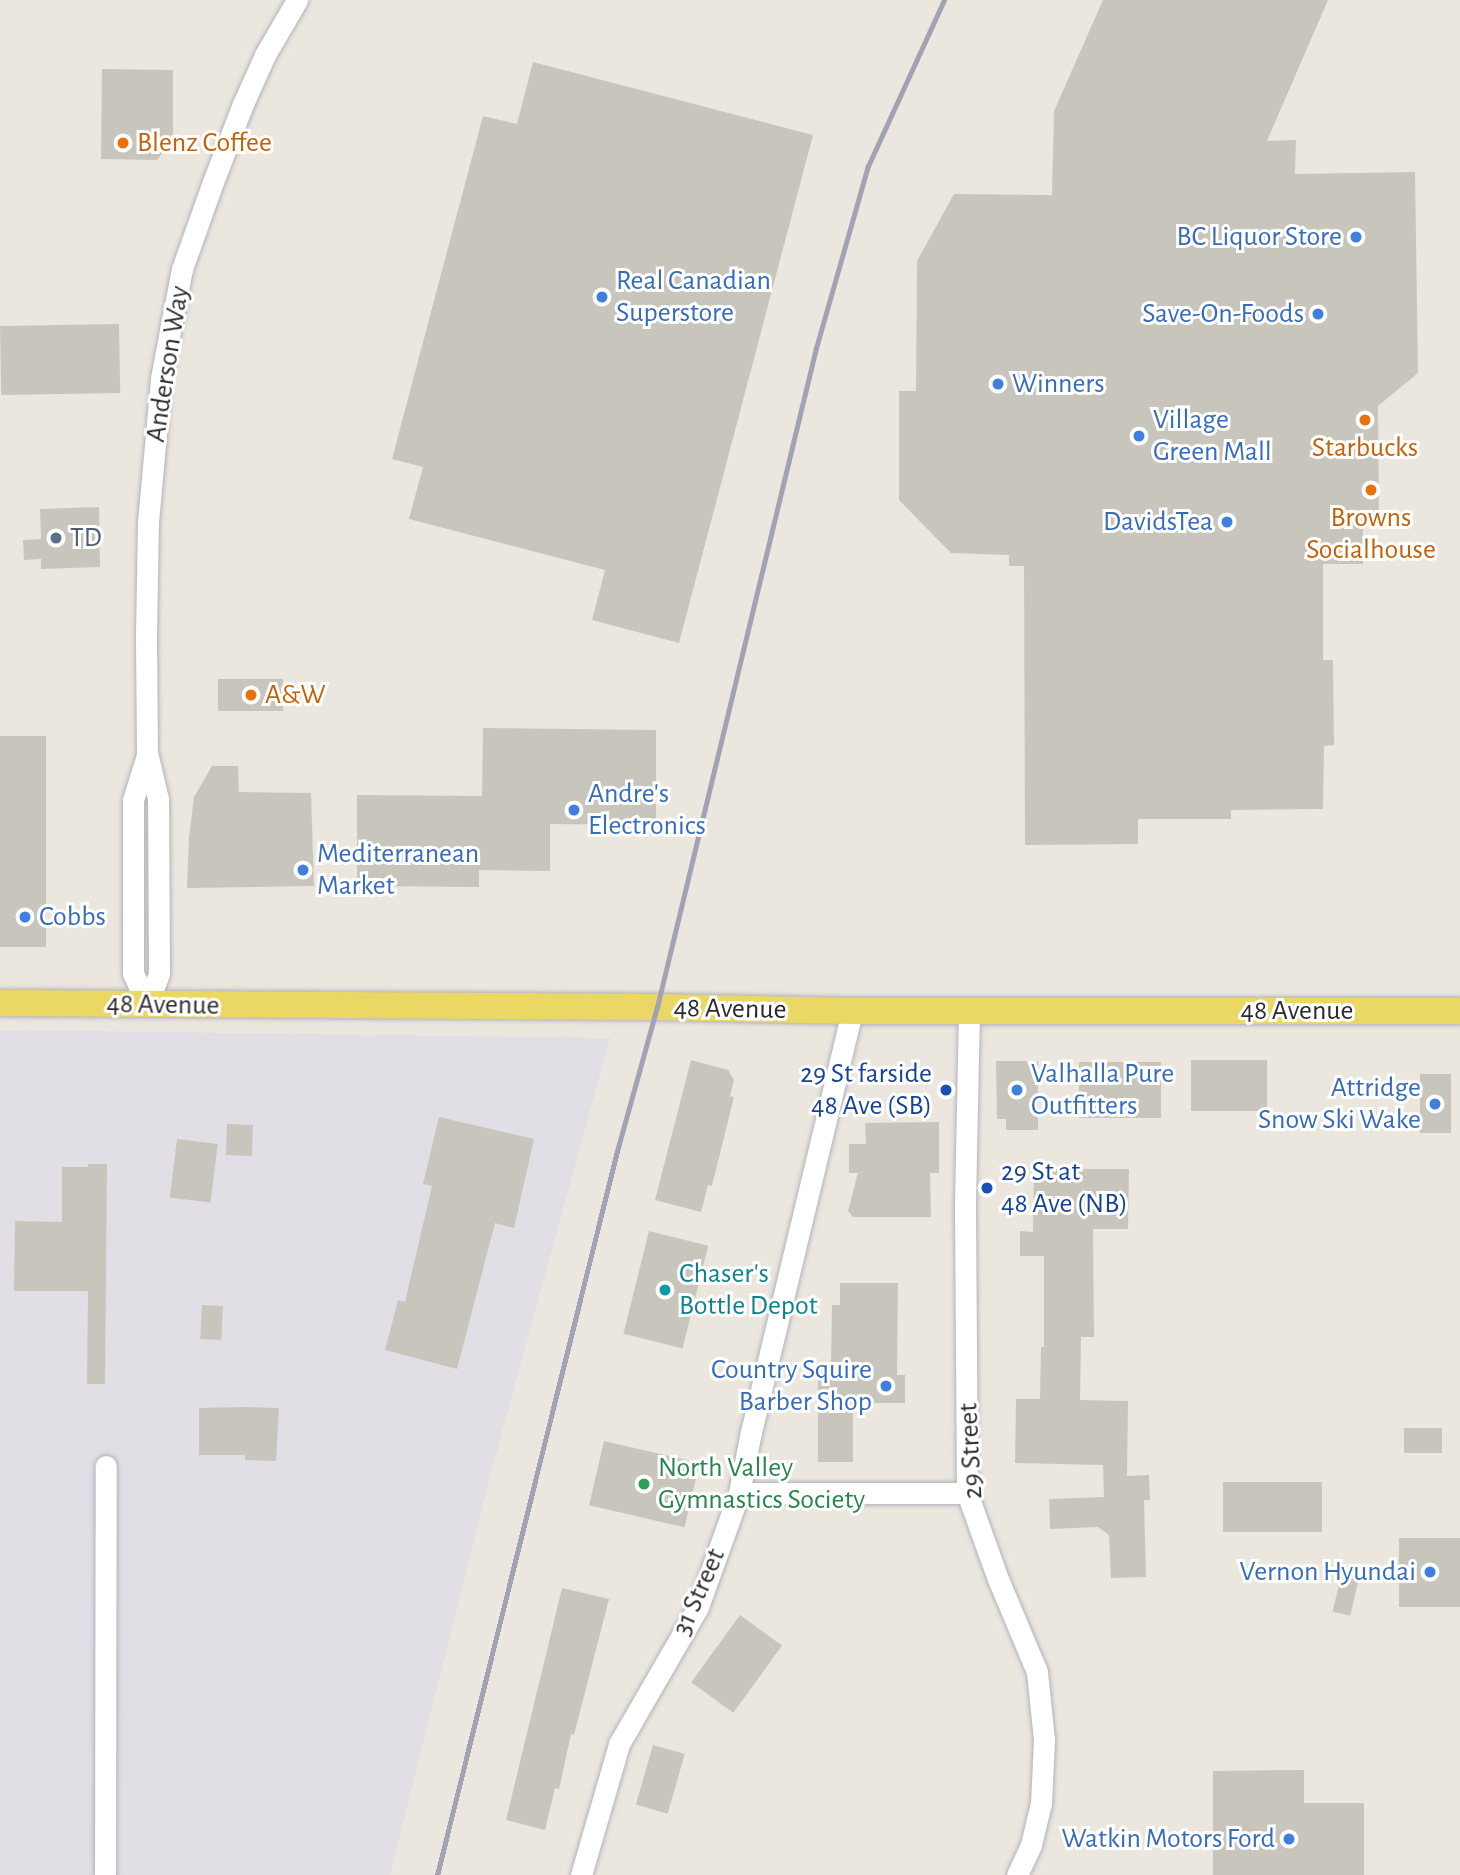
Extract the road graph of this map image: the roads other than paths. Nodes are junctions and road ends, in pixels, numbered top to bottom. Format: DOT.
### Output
graph roads {
  1 [pos="298,0"];
  2 [pos="0,1003"];
  3 [pos="147,1004"];
  4 [pos="969,1011"];
  5 [pos="1460,1011"];
  6 [pos="852,1012"];
  7 [pos="106,1466"];
  8 [pos="739,1493"];
  9 [pos="967,1493"];
  10 [pos="105,1875"];
  11 [pos="581,1875"];
  12 [pos="1017,1875"];
  1 -- 3 [label="street, Anderson Way"];
  2 -- 3 [label="main road, 48 Avenue"];
  3 -- 6 [label="main road, 48 Avenue"];
  4 -- 5 [label="main road, 48 Avenue"];
  4 -- 6 [label="main road, 48 Avenue"];
  4 -- 9 [label="street, 29 Street"];
  6 -- 8 [label="street, 31 Street"];
  7 -- 10 [label="street"];
  8 -- 9 [label="street"];
  8 -- 11 [label="street, 31 Street"];
  9 -- 12 [label="street, 29 Street"];
}
